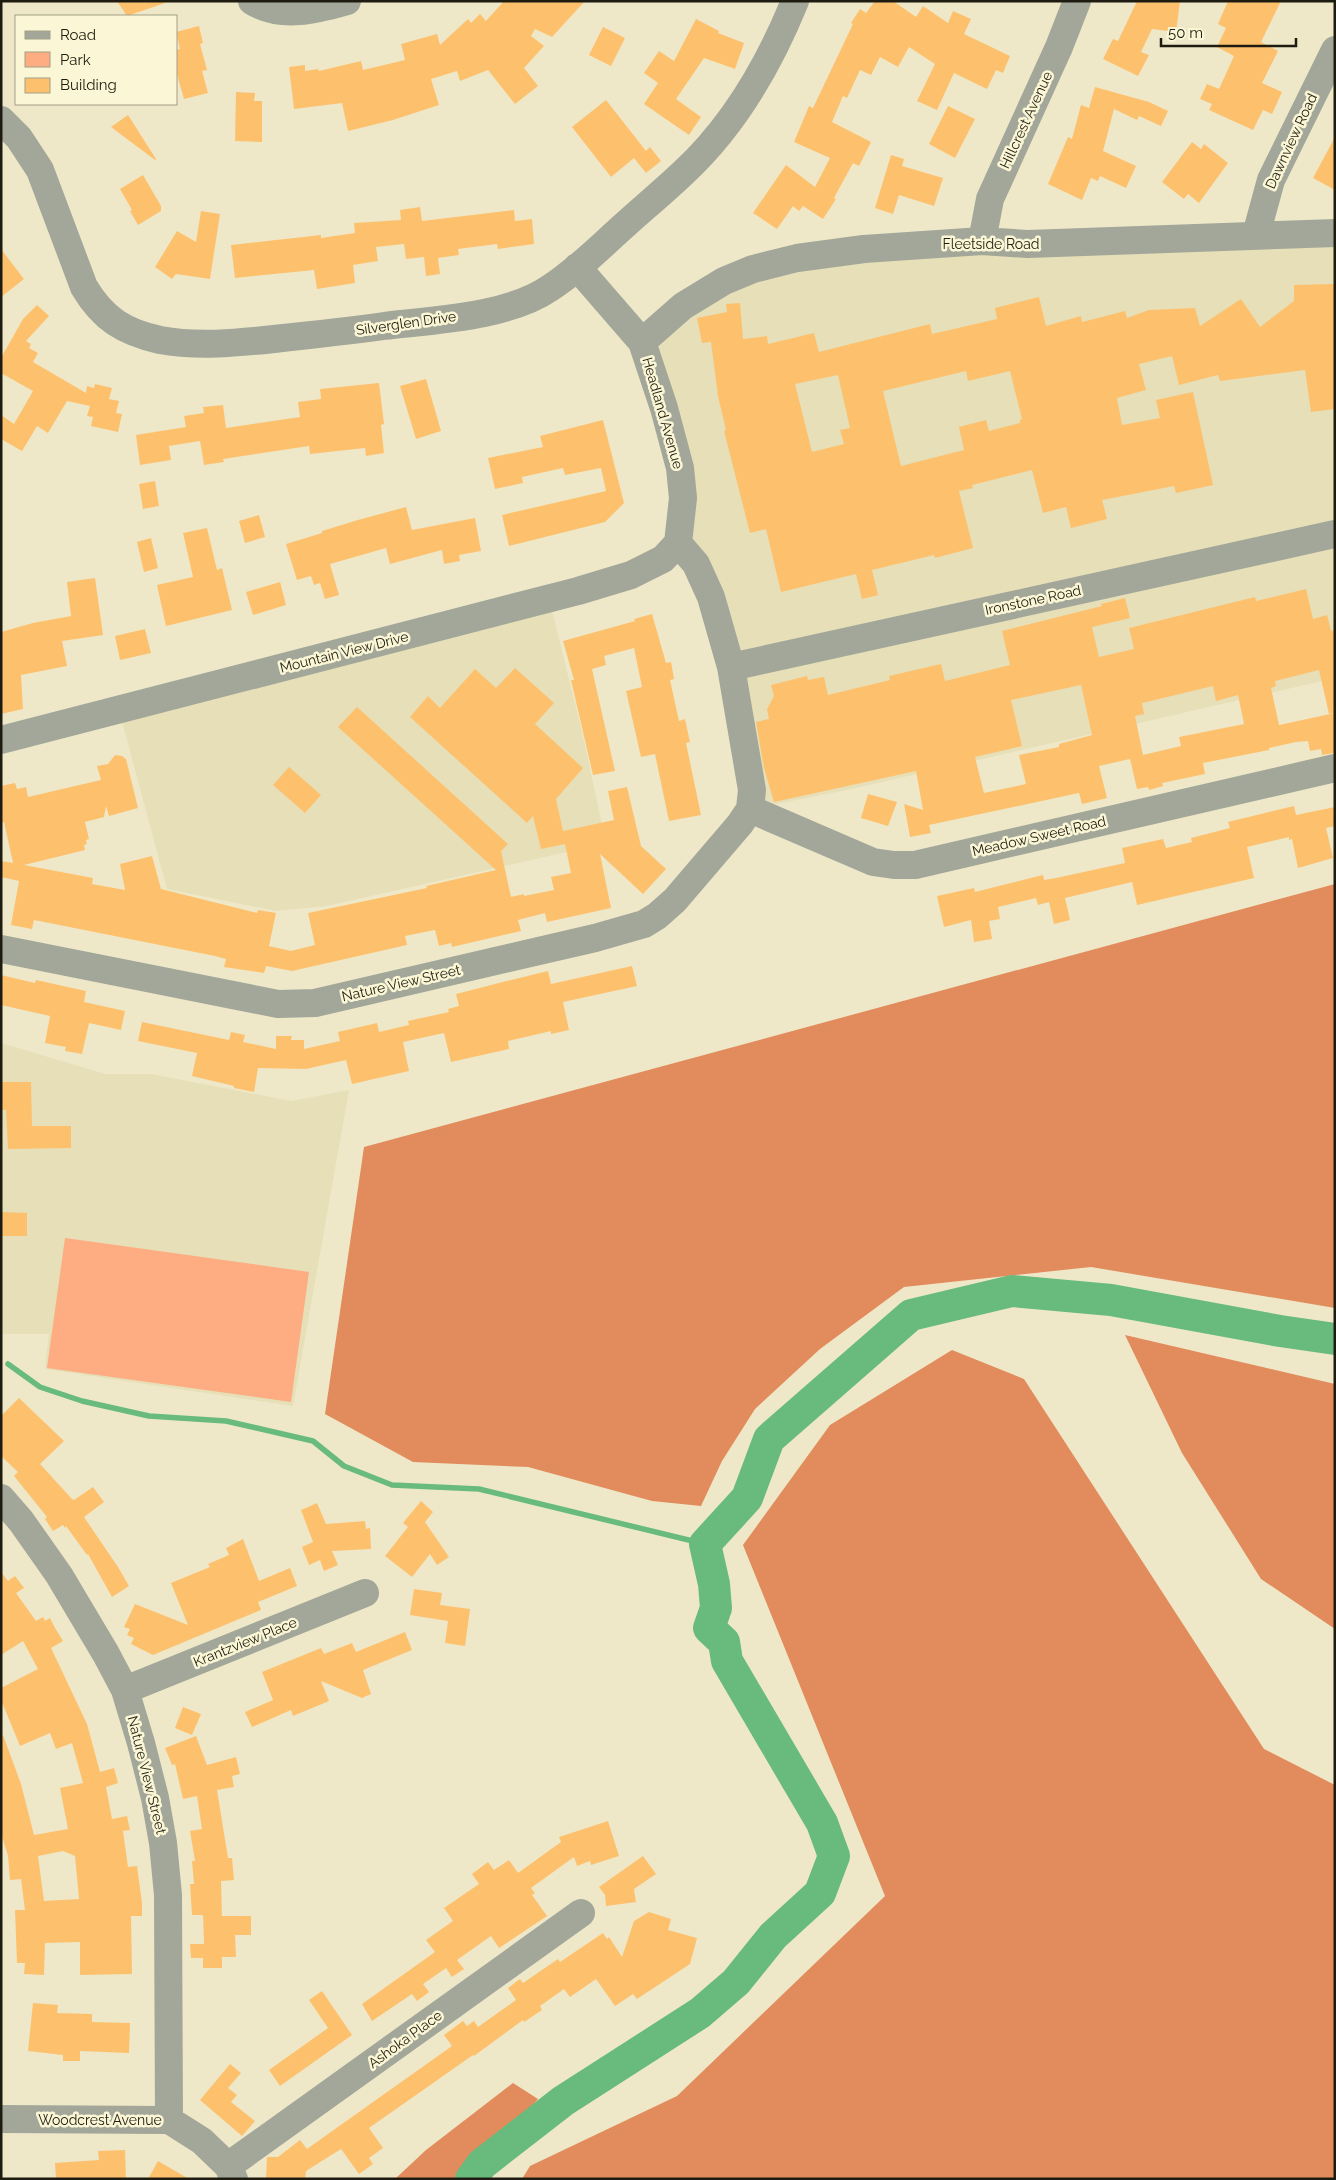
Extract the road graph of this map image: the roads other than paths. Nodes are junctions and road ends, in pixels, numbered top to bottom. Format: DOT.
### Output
graph roads {
  1 [pos="252,1"];
  2 [pos="347,1"];
  3 [pos="795,1"];
  4 [pos="1077,1"];
  5 [pos="1335,50"];
  6 [pos="1,120"];
  7 [pos="1335,233"];
  8 [pos="1256,235"];
  9 [pos="982,241"];
  10 [pos="577,268"];
  11 [pos="642,342"];
  12 [pos="1335,534"];
  13 [pos="678,543"];
  14 [pos="731,666"];
  15 [pos="1,740"];
  16 [pos="1335,768"];
  17 [pos="750,808"];
  18 [pos="1,949"];
  19 [pos="1,1498"];
  20 [pos="366,1593"];
  21 [pos="125,1690"];
  22 [pos="581,1912"];
  23 [pos="1,2119"];
  24 [pos="168,2120"];
  25 [pos="231,2172"];
  1 -- 2 [label="street"];
  3 -- 10 [label="street, Silverglen Drive"];
  4 -- 9 [label="street, Hillcrest Avenue"];
  5 -- 8 [label="street, Dawnview Road"];
  6 -- 10 [label="street, Silverglen Drive"];
  7 -- 8 [label="street, Fleetside Road"];
  8 -- 9 [label="street, Fleetside Road"];
  9 -- 11 [label="street, Fleetside Road"];
  10 -- 11 [label="street, Headland Avenue"];
  11 -- 13 [label="street, Headland Avenue"];
  12 -- 14 [label="street, Ironstone Road"];
  13 -- 14 [label="street"];
  13 -- 15 [label="street, Mountain View Drive"];
  14 -- 17 [label="street"];
  16 -- 17 [label="street, Meadow Sweet Road"];
  17 -- 18 [label="street, Nature View Street"];
  19 -- 21 [label="street, Nature View Street"];
  20 -- 21 [label="street, Krantzview Place"];
  21 -- 24 [label="street, Nature View Street"];
  22 -- 25 [label="street, Ashoka Place"];
  23 -- 24 [label="street, Woodcrest Avenue"];
  24 -- 25 [label="street, Woodcrest Avenue"];
}
